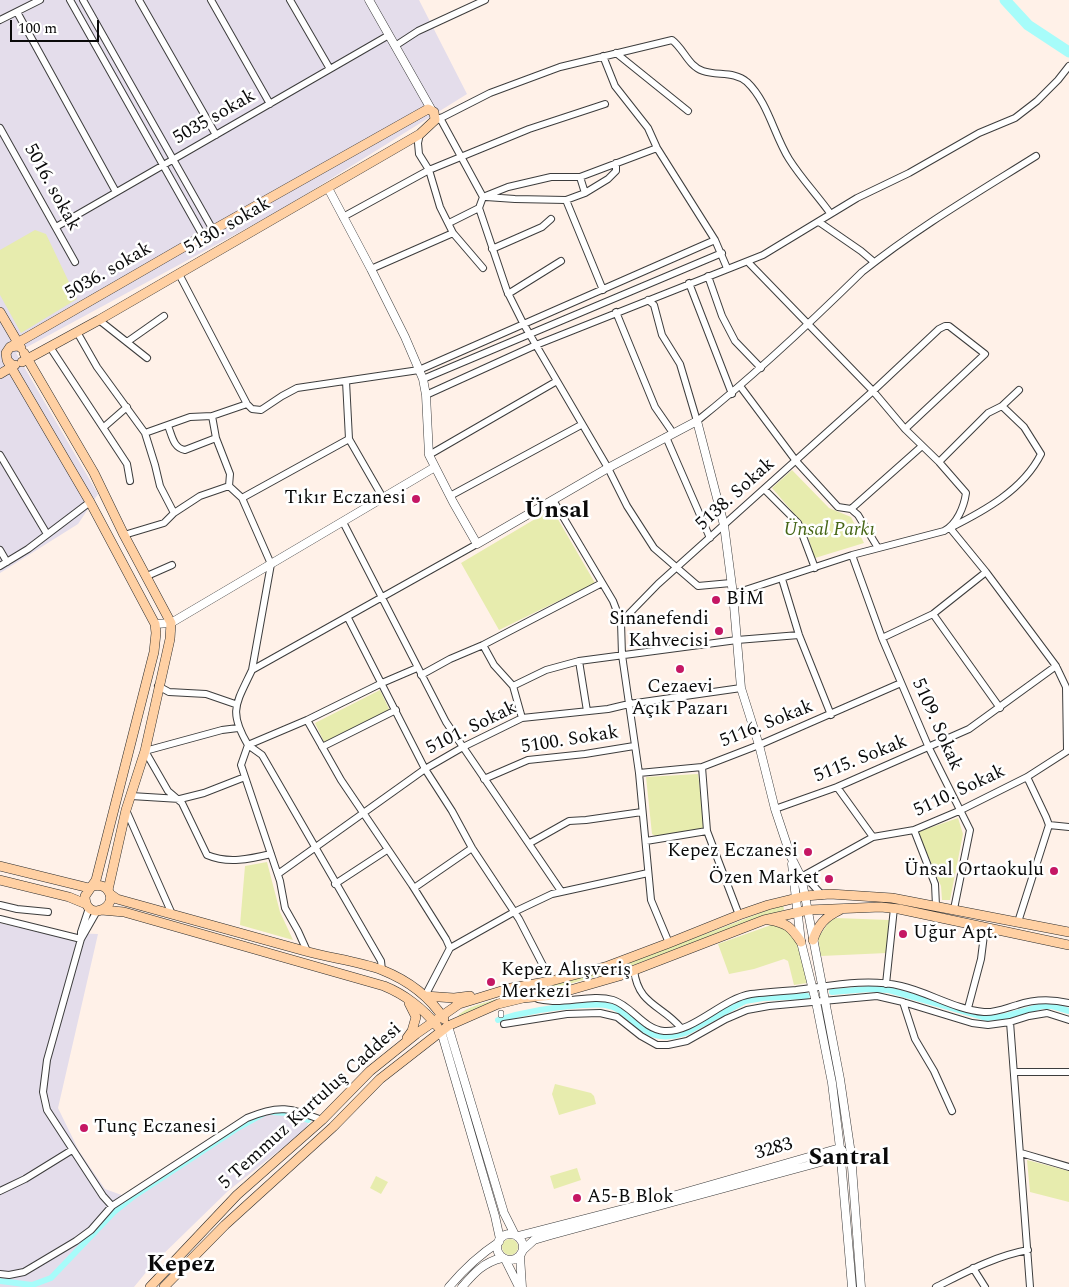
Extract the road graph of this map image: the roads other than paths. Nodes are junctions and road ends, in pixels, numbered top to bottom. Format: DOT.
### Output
graph roads {
  1 [pos="40,0"];
  2 [pos="70,0"];
  3 [pos="83,0"];
  4 [pos="139,0"];
  5 [pos="211,0"];
  6 [pos="290,0"];
  7 [pos="369,0"];
  8 [pos="485,0"];
  9 [pos="17,12"];
  10 [pos="0,20"];
  11 [pos="389,35"];
  12 [pos="395,46"];
  13 [pos="616,54"];
  14 [pos="603,56"];
  15 [pos="1069,66"];
  16 [pos="330,69"];
  17 [pos="270,104"];
  18 [pos="605,104"];
  19 [pos="431,109"];
  20 [pos="688,110"];
  21 [pos="437,120"];
  22 [pos="0,128"];
  23 [pos="420,134"];
  24 [pos="216,135"];
  25 [pos="657,148"];
  26 [pos="1036,156"];
  27 [pos="462,157"];
  28 [pos="173,160"];
  29 [pos="616,163"];
  30 [pos="163,165"];
  31 [pos="429,170"];
  32 [pos="580,177"];
  33 [pos="328,188"];
  34 [pos="116,192"];
  35 [pos="586,193"];
  36 [pos="483,197"];
  37 [pos="566,200"];
  38 [pos="479,208"];
  39 [pos="830,213"];
  40 [pos="343,217"];
  41 [pos="551,219"];
  42 [pos="819,222"];
  43 [pos="449,223"];
  44 [pos="56,227"];
  45 [pos="213,230"];
  46 [pos="453,233"];
  47 [pos="202,236"];
  48 [pos="715,240"];
  49 [pos="492,249"];
  50 [pos="722,254"];
  51 [pos="561,261"];
  52 [pos="76,262"];
  53 [pos="748,262"];
  54 [pos="874,262"];
  55 [pos="483,268"];
  56 [pos="727,268"];
  57 [pos="371,269"];
  58 [pos="179,274"];
  59 [pos="708,276"];
  60 [pos="689,283"];
  61 [pos="603,290"];
  62 [pos="508,294"];
  63 [pos="648,300"];
  64 [pos="0,312"];
  65 [pos="616,312"];
  66 [pos="164,316"];
  67 [pos="99,320"];
  68 [pos="523,324"];
  69 [pos="810,324"];
  70 [pos="77,332"];
  71 [pos="530,335"];
  72 [pos="128,342"];
  73 [pos="536,345"];
  74 [pos="50,347"];
  75 [pos="13,355"];
  76 [pos="147,358"];
  77 [pos="761,368"];
  78 [pos="419,370"];
  79 [pos="0,374"];
  80 [pos="423,379"];
  81 [pos="346,381"];
  82 [pos="557,381"];
  83 [pos="740,386"];
  84 [pos="1019,390"];
  85 [pos="873,391"];
  86 [pos="426,394"];
  87 [pos="732,394"];
  88 [pos="247,404"];
  89 [pos="1002,406"];
  90 [pos="127,407"];
  91 [pos="212,416"];
  92 [pos="697,421"];
  93 [pos="582,425"];
  94 [pos="168,426"];
  95 [pos="104,427"];
  96 [pos="905,429"];
  97 [pos="145,433"];
  98 [pos="669,435"];
  99 [pos="216,438"];
  100 [pos="349,439"];
  101 [pos="922,446"];
  102 [pos="0,455"];
  103 [pos="429,455"];
  104 [pos="796,460"];
  105 [pos="939,462"];
  106 [pos="435,467"];
  107 [pos="608,468"];
  108 [pos="130,481"];
  109 [pos="229,486"];
  110 [pos="764,489"];
  111 [pos="450,496"];
  112 [pos="242,498"];
  113 [pos="383,498"];
  114 [pos="553,500"];
  115 [pos="90,502"];
  116 [pos="851,510"];
  117 [pos="174,513"];
  118 [pos="343,522"];
  119 [pos="724,525"];
  120 [pos="947,529"];
  121 [pos="47,534"];
  122 [pos="124,535"];
  123 [pos="710,538"];
  124 [pos="476,544"];
  125 [pos="878,548"];
  126 [pos="0,550"];
  127 [pos="852,555"];
  128 [pos="7,562"];
  129 [pos="271,564"];
  130 [pos="172,565"];
  131 [pos="0,566"];
  132 [pos="815,568"];
  133 [pos="677,569"];
  134 [pos="986,572"];
  135 [pos="146,576"];
  136 [pos="782,579"];
  137 [pos="602,583"];
  138 [pos="731,583"];
  139 [pos="733,594"];
  140 [pos="381,597"];
  141 [pos="933,614"];
  142 [pos="348,618"];
  143 [pos="621,622"];
  144 [pos="171,623"];
  145 [pos="155,624"];
  146 [pos="799,635"];
  147 [pos="882,638"];
  148 [pos="737,640"];
  149 [pos="483,645"];
  150 [pos="622,655"];
  151 [pos="579,661"];
  152 [pos="1056,666"];
  153 [pos="417,668"];
  154 [pos="252,670"];
  155 [pos="422,675"];
  156 [pos="382,682"];
  157 [pos="901,683"];
  158 [pos="158,686"];
  159 [pos="513,686"];
  160 [pos="741,688"];
  161 [pos="236,704"];
  162 [pos="628,704"];
  163 [pos="1000,708"];
  164 [pos="396,710"];
  165 [pos="588,711"];
  166 [pos="831,715"];
  167 [pos="522,718"];
  168 [pos="307,720"];
  169 [pos="238,728"];
  170 [pos="759,745"];
  171 [pos="248,746"];
  172 [pos="634,746"];
  173 [pos="322,747"];
  174 [pos="463,747"];
  175 [pos="929,748"];
  176 [pos="1068,750"];
  177 [pos="145,751"];
  178 [pos="702,767"];
  179 [pos="425,769"];
  180 [pos="639,773"];
  181 [pos="245,777"];
  182 [pos="1027,778"];
  183 [pos="484,779"];
  184 [pos="837,787"];
  185 [pos="131,796"];
  186 [pos="177,798"];
  187 [pos="775,809"];
  188 [pos="126,810"];
  189 [pos="959,811"];
  190 [pos="642,812"];
  191 [pos="362,813"];
  192 [pos="1049,825"];
  193 [pos="1069,827"];
  194 [pos="914,830"];
  195 [pos="707,831"];
  196 [pos="873,837"];
  197 [pos="646,841"];
  198 [pos="530,843"];
  199 [pos="317,848"];
  200 [pos="472,848"];
  201 [pos="387,850"];
  202 [pos="271,854"];
  203 [pos="791,857"];
  204 [pos="0,866"];
  205 [pos="648,873"];
  206 [pos="278,874"];
  207 [pos="802,876"];
  208 [pos="0,880"];
  209 [pos="335,884"];
  210 [pos="91,887"];
  211 [pos="414,888"];
  212 [pos="561,891"];
  213 [pos="109,892"];
  214 [pos="822,895"];
  215 [pos="805,896"];
  216 [pos="795,898"];
  217 [pos="0,905"];
  218 [pos="936,906"];
  219 [pos="93,908"];
  220 [pos="842,908"];
  221 [pos="894,908"];
  222 [pos="954,909"];
  223 [pos="808,910"];
  224 [pos="48,912"];
  225 [pos="514,912"];
  226 [pos="797,912"];
  227 [pos="172,914"];
  228 [pos="739,915"];
  229 [pos="0,919"];
  230 [pos="764,920"];
  231 [pos="1018,922"];
  232 [pos="985,927"];
  233 [pos="1069,932"];
  234 [pos="81,940"];
  235 [pos="813,940"];
  236 [pos="802,942"];
  237 [pos="669,943"];
  238 [pos="1069,945"];
  239 [pos="450,948"];
  240 [pos="307,951"];
  241 [pos="382,970"];
  242 [pos="634,970"];
  243 [pos="551,981"];
  244 [pos="886,984"];
  245 [pos="822,986"];
  246 [pos="812,987"];
  247 [pos="486,995"];
  248 [pos="404,996"];
  249 [pos="425,996"];
  250 [pos="523,998"];
  251 [pos="825,1001"];
  252 [pos="816,1002"];
  253 [pos="903,1002"];
  254 [pos="1069,1003"];
  255 [pos="968,1008"];
  256 [pos="442,1016"];
  257 [pos="1069,1020"];
  258 [pos="433,1021"];
  259 [pos="1010,1022"];
  260 [pos="504,1024"];
  261 [pos="445,1028"];
  262 [pos="681,1028"];
  263 [pos="400,1046"];
  264 [pos="1015,1072"];
  265 [pos="1069,1072"];
  266 [pos="952,1111"];
  267 [pos="322,1120"];
  268 [pos="72,1150"];
  269 [pos="840,1152"];
  270 [pos="1021,1153"];
  271 [pos="851,1154"];
  272 [pos="1069,1167"];
  273 [pos="0,1191"];
  274 [pos="112,1206"];
  275 [pos="516,1236"];
  276 [pos="500,1240"];
  277 [pos="1028,1250"];
  278 [pos="522,1253"];
  279 [pos="504,1258"];
  280 [pos="973,1268"];
  281 [pos="0,1274"];
  282 [pos="150,1287"];
  283 [pos="164,1287"];
  284 [pos="449,1287"];
  285 [pos="462,1287"];
  286 [pos="520,1287"];
  287 [pos="852,1287"];
  288 [pos="861,1287"];
  289 [pos="936,1287"];
  290 [pos="985,1287"];
  291 [pos="1030,1287"];
  1 -- 9 [label="street"];
  2 -- 30 [label="street"];
  3 -- 28 [label="street"];
  4 -- 24 [label="street"];
  5 -- 17 [label="street"];
  6 -- 16 [label="street"];
  7 -- 11 [label="street"];
  8 -- 12 [label="street"];
  9 -- 10 [label="street"];
  9 -- 34 [label="street"];
  11 -- 12 [label="street"];
  11 -- 16 [label="street, 5035 sokak"];
  12 -- 19 [label="street"];
  13 -- 14 [label="street"];
  13 -- 20 [label="street"];
  13 -- 39 [label="street"];
  14 -- 21 [label="street"];
  14 -- 25 [label="street"];
  15 -- 39 [label="street"];
  16 -- 17 [label="street, 5035 sokak"];
  17 -- 24 [label="street, 5035 sokak"];
  18 -- 27 [label="street"];
  19 -- 21 [label="main road"];
  19 -- 45 [label="main road, 5036. sokak"];
  21 -- 23 [label="main road, 5130. sokak"];
  21 -- 27 [label="street"];
  22 -- 44 [label="street, 5016. sokak"];
  23 -- 31 [label="street"];
  23 -- 33 [label="main road, 5130. sokak"];
  24 -- 28 [label="street, 5035 sokak"];
  25 -- 29 [label="street"];
  25 -- 48 [label="street"];
  26 -- 54 [label="street"];
  27 -- 31 [label="street"];
  27 -- 36 [label="street"];
  28 -- 30 [label="street, 5035 sokak"];
  28 -- 45 [label="street"];
  29 -- 32 [label="street"];
  29 -- 35 [label="street"];
  30 -- 34 [label="street, 5035 sokak"];
  30 -- 47 [label="street"];
  31 -- 40 [label="street"];
  31 -- 43 [label="street"];
  32 -- 35 [label="street"];
  32 -- 36 [label="street"];
  33 -- 40 [label="street"];
  33 -- 58 [label="main road, 5130. sokak"];
  34 -- 44 [label="street, 5035 sokak"];
  35 -- 37 [label="street"];
  36 -- 37 [label="street"];
  36 -- 38 [label="street"];
  37 -- 61 [label="street"];
  38 -- 43 [label="street"];
  38 -- 49 [label="street"];
  39 -- 42 [label="street"];
  40 -- 57 [label="street"];
  41 -- 49 [label="street"];
  42 -- 53 [label="street"];
  42 -- 54 [label="street"];
  43 -- 46 [label="street"];
  44 -- 52 [label="street, 5016. sokak"];
  45 -- 47 [label="main road, 5036. sokak"];
  46 -- 55 [label="street"];
  46 -- 57 [label="street"];
  47 -- 75 [label="main road, 5036. sokak"];
  48 -- 50 [label="street"];
  48 -- 61 [label="street"];
  49 -- 62 [label="street"];
  50 -- 56 [label="street"];
  50 -- 71 [label="street"];
  51 -- 62 [label="street"];
  53 -- 56 [label="street"];
  53 -- 69 [label="street"];
  54 -- 69 [label="street"];
  56 -- 59 [label="street"];
  57 -- 78 [label="street"];
  58 -- 67 [label="main road, 5130. sokak"];
  58 -- 88 [label="street"];
  59 -- 60 [label="street"];
  59 -- 77 [label="street"];
  60 -- 63 [label="street"];
  60 -- 87 [label="street"];
  61 -- 68 [label="street"];
  62 -- 68 [label="street"];
  63 -- 65 [label="street"];
  63 -- 92 [label="street"];
  64 -- 75 [label="main road"];
  65 -- 73 [label="street"];
  65 -- 98 [label="street"];
  66 -- 72 [label="street"];
  67 -- 70 [label="main road, 5130. sokak"];
  67 -- 72 [label="street"];
  68 -- 71 [label="street"];
  68 -- 78 [label="street"];
  69 -- 77 [label="street"];
  69 -- 85 [label="street"];
  70 -- 74 [label="main road, 5130. sokak"];
  70 -- 90 [label="street"];
  71 -- 73 [label="street"];
  71 -- 80 [label="street"];
  72 -- 76 [label="street"];
  73 -- 82 [label="street"];
  73 -- 86 [label="street"];
  74 -- 75 [label="main road, 5130. sokak"];
  74 -- 95 [label="street"];
  75 -- 79 [label="main road, 5130. sokak"];
  75 -- 115 [label="main road"];
  75 -- 122 [label="main road"];
  77 -- 83 [label="street"];
  78 -- 80 [label="street"];
  78 -- 81 [label="street"];
  80 -- 86 [label="street"];
  81 -- 88 [label="street"];
  81 -- 100 [label="street"];
  82 -- 93 [label="street"];
  82 -- 103 [label="street"];
  83 -- 87 [label="street"];
  83 -- 104 [label="street"];
  84 -- 89 [label="street"];
  85 -- 96 [label="street"];
  85 -- 96 [label="street, 5138. Sokak"];
  85 -- 104 [label="street, 5138. Sokak"];
  86 -- 103 [label="street"];
  87 -- 92 [label="street"];
  88 -- 91 [label="street"];
  89 -- 105 [label="street"];
  89 -- 120 [label="street"];
  90 -- 95 [label="street"];
  90 -- 97 [label="street"];
  91 -- 94 [label="street"];
  91 -- 99 [label="street"];
  92 -- 98 [label="street"];
  92 -- 119 [label="street"];
  93 -- 107 [label="street"];
  93 -- 111 [label="street"];
  94 -- 97 [label="street"];
  94 -- 99 [label="street"];
  95 -- 108 [label="street"];
  96 -- 101 [label="street"];
  97 -- 117 [label="street"];
  98 -- 107 [label="street"];
  98 -- 123 [label="street"];
  99 -- 109 [label="street"];
  100 -- 112 [label="street"];
  100 -- 113 [label="street"];
  101 -- 105 [label="street"];
  101 -- 116 [label="street"];
  102 -- 121 [label="street"];
  103 -- 106 [label="street"];
  104 -- 110 [label="street, 5138. Sokak"];
  104 -- 116 [label="street"];
  105 -- 120 [label="street"];
  106 -- 111 [label="street"];
  106 -- 113 [label="street"];
  107 -- 114 [label="street"];
  107 -- 133 [label="street"];
  109 -- 112 [label="street"];
  109 -- 117 [label="street"];
  110 -- 119 [label="street, 5138. Sokak"];
  110 -- 132 [label="street"];
  111 -- 124 [label="street"];
  112 -- 129 [label="street"];
  113 -- 118 [label="street"];
  114 -- 124 [label="street"];
  114 -- 137 [label="street"];
  115 -- 121 [label="street"];
  115 -- 145 [label="main road"];
  116 -- 125 [label="street"];
  117 -- 122 [label="street"];
  118 -- 129 [label="street"];
  118 -- 140 [label="street"];
  119 -- 123 [label="street, 5138. Sokak"];
  119 -- 138 [label="street"];
  120 -- 125 [label="street"];
  120 -- 134 [label="street"];
  121 -- 128 [label="street"];
  122 -- 135 [label="main road"];
  123 -- 133 [label="street, 5138. Sokak"];
  124 -- 140 [label="street"];
  125 -- 127 [label="street"];
  126 -- 128 [label="street"];
  127 -- 132 [label="street"];
  127 -- 147 [label="street, 5109. Sokak"];
  128 -- 131 [label="street"];
  129 -- 144 [label="street"];
  129 -- 154 [label="street"];
  130 -- 135 [label="street"];
  132 -- 136 [label="street"];
  133 -- 138 [label="street"];
  133 -- 143 [label="street, 5138. Sokak"];
  134 -- 141 [label="street"];
  134 -- 152 [label="street"];
  135 -- 144 [label="main road"];
  136 -- 139 [label="street"];
  136 -- 146 [label="street"];
  137 -- 143 [label="street"];
  137 -- 149 [label="street"];
  138 -- 139 [label="street"];
  139 -- 148 [label="street"];
  140 -- 142 [label="street"];
  140 -- 153 [label="street"];
  141 -- 147 [label="street"];
  141 -- 163 [label="street"];
  142 -- 154 [label="street"];
  142 -- 156 [label="street"];
  143 -- 150 [label="street"];
  144 -- 145 [label="street"];
  144 -- 158 [label="main road"];
  145 -- 210 [label="main road"];
  146 -- 148 [label="street"];
  146 -- 166 [label="street"];
  147 -- 157 [label="street, 5109. Sokak"];
  148 -- 150 [label="street"];
  148 -- 160 [label="street"];
  149 -- 155 [label="street"];
  149 -- 159 [label="street"];
  150 -- 151 [label="street"];
  150 -- 162 [label="street"];
  151 -- 159 [label="street"];
  151 -- 165 [label="street"];
  152 -- 163 [label="street, 5115. Sokak"];
  152 -- 176 [label="street"];
  153 -- 155 [label="street"];
  153 -- 156 [label="street"];
  154 -- 161 [label="street"];
  155 -- 174 [label="street"];
  156 -- 164 [label="street"];
  156 -- 168 [label="street"];
  157 -- 166 [label="street, 5116. Sokak"];
  157 -- 175 [label="street, 5109. Sokak"];
  158 -- 161 [label="street"];
  158 -- 177 [label="main road"];
  159 -- 167 [label="street"];
  160 -- 162 [label="street, 5101. Sokak"];
  160 -- 170 [label="street"];
  161 -- 169 [label="street"];
  162 -- 165 [label="street, 5101. Sokak"];
  162 -- 172 [label="street"];
  163 -- 175 [label="street, 5115. Sokak"];
  164 -- 173 [label="street"];
  164 -- 179 [label="street"];
  165 -- 167 [label="street, 5101. Sokak"];
  166 -- 170 [label="street, 5116. Sokak"];
  167 -- 174 [label="street, 5101. Sokak"];
  168 -- 171 [label="street"];
  168 -- 173 [label="street"];
  169 -- 171 [label="street"];
  169 -- 177 [label="street"];
  170 -- 178 [label="street, 5116. Sokak"];
  170 -- 187 [label="street"];
  171 -- 181 [label="street"];
  171 -- 199 [label="street"];
  172 -- 180 [label="street"];
  172 -- 183 [label="street, 5100. Sokak"];
  173 -- 191 [label="street"];
  174 -- 179 [label="street, 5101. Sokak"];
  174 -- 183 [label="street"];
  175 -- 184 [label="street, 5115. Sokak"];
  175 -- 189 [label="street, 5109. Sokak"];
  176 -- 182 [label="street, 5110. Sokak"];
  177 -- 185 [label="main road"];
  177 -- 186 [label="street"];
  178 -- 180 [label="street, 5116. Sokak"];
  178 -- 195 [label="street"];
  179 -- 191 [label="street, 5101. Sokak"];
  179 -- 200 [label="street"];
  180 -- 190 [label="street"];
  181 -- 186 [label="street"];
  181 -- 202 [label="street"];
  182 -- 189 [label="street, 5110. Sokak"];
  182 -- 192 [label="street"];
  183 -- 198 [label="street"];
  184 -- 187 [label="street, 5115. Sokak"];
  184 -- 196 [label="street"];
  185 -- 186 [label="street"];
  185 -- 188 [label="main road"];
  186 -- 202 [label="street"];
  187 -- 203 [label="street"];
  188 -- 213 [label="main road"];
  188 -- 227 [label="street"];
  189 -- 194 [label="street, 5110. Sokak"];
  189 -- 222 [label="street, 5109. Sokak"];
  190 -- 197 [label="street"];
  190 -- 198 [label="street"];
  191 -- 199 [label="street, 5101. Sokak"];
  191 -- 201 [label="street"];
  192 -- 193 [label="street"];
  192 -- 231 [label="street"];
  194 -- 196 [label="street, 5110. Sokak"];
  194 -- 218 [label="street"];
  195 -- 197 [label="street"];
  195 -- 228 [label="street"];
  196 -- 207 [label="street, 5110. Sokak"];
  197 -- 205 [label="street"];
  198 -- 212 [label="street"];
  199 -- 206 [label="street, 5101. Sokak"];
  199 -- 209 [label="street"];
  200 -- 211 [label="street"];
  200 -- 225 [label="street"];
  201 -- 209 [label="street"];
  201 -- 211 [label="street"];
  202 -- 206 [label="street"];
  203 -- 207 [label="street"];
  203 -- 216 [label="street"];
  204 -- 210 [label="main road"];
  205 -- 212 [label="street"];
  205 -- 237 [label="street"];
  206 -- 240 [label="street"];
  207 -- 214 [label="street"];
  207 -- 215 [label="street"];
  208 -- 219 [label="main road"];
  209 -- 241 [label="street"];
  210 -- 213 [label="main road"];
  210 -- 219 [label="main road"];
  211 -- 239 [label="street"];
  212 -- 225 [label="street"];
  213 -- 219 [label="main road"];
  213 -- 227 [label="main road"];
  214 -- 215 [label="main road, 5 Temmuz Kurtuluş Caddesi"];
  214 -- 218 [label="main road, 5 Temmuz Kurtuluş Caddesi"];
  215 -- 216 [label="main road, 5 Temmuz Kurtuluş Caddesi"];
  215 -- 223 [label="street"];
  216 -- 226 [label="street"];
  216 -- 228 [label="main road, 5 Temmuz Kurtuluş Caddesi"];
  217 -- 224 [label="street"];
  218 -- 222 [label="main road, 5 Temmuz Kurtuluş Caddesi"];
  219 -- 234 [label="street"];
  219 -- 248 [label="main road"];
  220 -- 221 [label="main road, 5 Temmuz Kurtuluş Caddesi"];
  220 -- 223 [label="main road, 5 Temmuz Kurtuluş Caddesi"];
  220 -- 235 [label="main road"];
  221 -- 232 [label="main road, 5 Temmuz Kurtuluş Caddesi"];
  221 -- 244 [label="street"];
  222 -- 231 [label="main road, 5 Temmuz Kurtuluş Caddesi"];
  223 -- 226 [label="main road, 5 Temmuz Kurtuluş Caddesi"];
  223 -- 235 [label="street"];
  225 -- 239 [label="street"];
  225 -- 243 [label="street"];
  226 -- 230 [label="main road, 5 Temmuz Kurtuluş Caddesi"];
  226 -- 236 [label="street"];
  227 -- 240 [label="main road"];
  228 -- 237 [label="main road, 5 Temmuz Kurtuluş Caddesi"];
  229 -- 234 [label="street"];
  230 -- 236 [label="main road"];
  230 -- 242 [label="main road, 5 Temmuz Kurtuluş Caddesi"];
  231 -- 233 [label="main road, 5 Temmuz Kurtuluş Caddesi"];
  232 -- 238 [label="main road, 5 Temmuz Kurtuluş Caddesi"];
  232 -- 255 [label="street"];
  234 -- 268 [label="street"];
  235 -- 245 [label="street"];
  236 -- 246 [label="street"];
  237 -- 243 [label="main road, 5 Temmuz Kurtuluş Caddesi"];
  239 -- 249 [label="street"];
  240 -- 241 [label="main road"];
  241 -- 249 [label="main road"];
  242 -- 250 [label="main road, 5 Temmuz Kurtuluş Caddesi"];
  242 -- 262 [label="street"];
  243 -- 247 [label="main road, 5 Temmuz Kurtuluş Caddesi"];
  244 -- 245 [label="street"];
  244 -- 255 [label="street"];
  245 -- 246 [label="street"];
  245 -- 251 [label="street"];
  246 -- 252 [label="street"];
  246 -- 262 [label="street"];
  247 -- 249 [label="main road"];
  247 -- 256 [label="main road, 5 Temmuz Kurtuluş Caddesi"];
  248 -- 258 [label="main road"];
  248 -- 263 [label="main road"];
  249 -- 256 [label="main road"];
  250 -- 261 [label="main road, 5 Temmuz Kurtuluş Caddesi"];
  250 -- 262 [label="street"];
  251 -- 252 [label="street"];
  251 -- 253 [label="street"];
  251 -- 271 [label="street"];
  252 -- 260 [label="street"];
  252 -- 269 [label="street"];
  253 -- 259 [label="street"];
  253 -- 266 [label="street"];
  254 -- 255 [label="street"];
  256 -- 258 [label="main road, 5 Temmuz Kurtuluş Caddesi"];
  256 -- 261 [label="main road"];
  257 -- 259 [label="street"];
  258 -- 261 [label="main road"];
  258 -- 263 [label="main road, 5 Temmuz Kurtuluş Caddesi"];
  259 -- 264 [label="street"];
  261 -- 275 [label="street"];
  261 -- 276 [label="street"];
  261 -- 283 [label="main road, 5 Temmuz Kurtuluş Caddesi"];
  263 -- 267 [label="main road, 5 Temmuz Kurtuluş Caddesi"];
  264 -- 265 [label="street"];
  264 -- 270 [label="street"];
  267 -- 274 [label="street"];
  267 -- 282 [label="main road, 5 Temmuz Kurtuluş Caddesi"];
  268 -- 273 [label="street"];
  268 -- 274 [label="street"];
  269 -- 271 [label="street, 3283"];
  269 -- 275 [label="street, 3283"];
  269 -- 278 [label="street, 3283"];
  269 -- 287 [label="street"];
  270 -- 272 [label="street"];
  270 -- 277 [label="street"];
  271 -- 288 [label="street"];
  274 -- 281 [label="street"];
  275 -- 276 [label="street"];
  275 -- 278 [label="street"];
  276 -- 279 [label="street"];
  276 -- 284 [label="street"];
  277 -- 280 [label="street"];
  277 -- 291 [label="street"];
  278 -- 279 [label="street"];
  278 -- 286 [label="street"];
  279 -- 285 [label="street"];
  279 -- 286 [label="street"];
  280 -- 289 [label="street"];
  280 -- 290 [label="street"];
}
